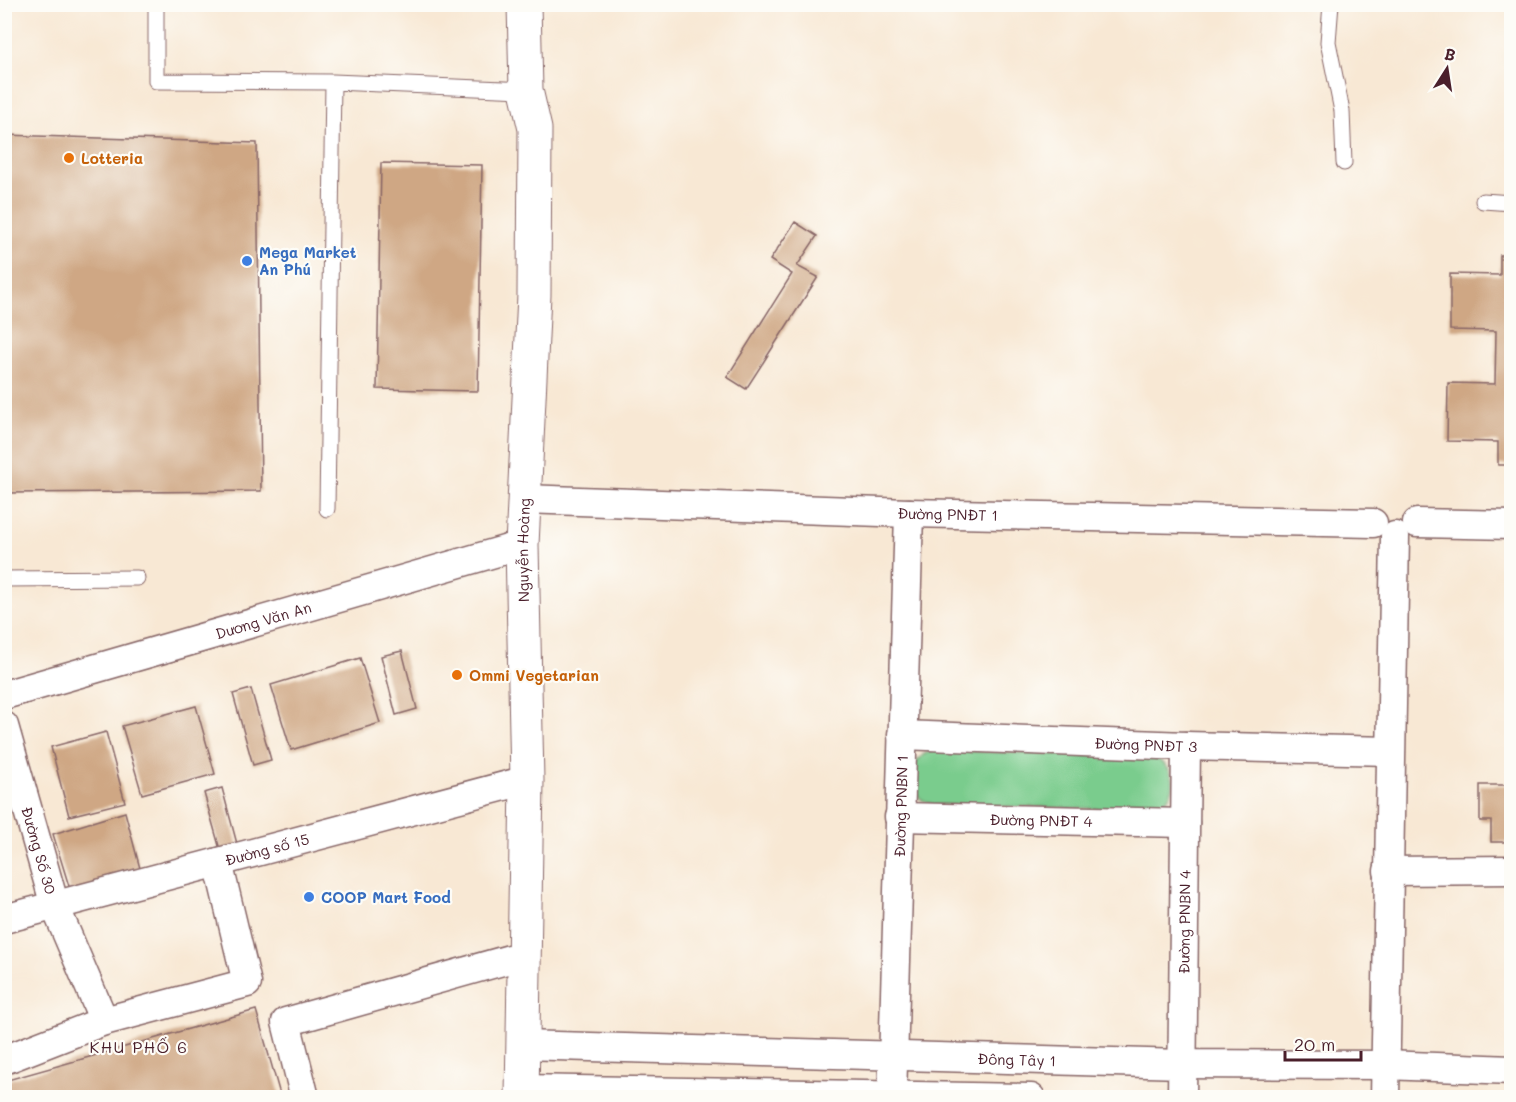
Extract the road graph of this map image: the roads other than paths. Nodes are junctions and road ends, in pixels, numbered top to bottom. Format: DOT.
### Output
graph roads {
  1 [pos="156,4"];
  2 [pos="524,4"];
  3 [pos="1330,4"];
  4 [pos="333,82"];
  5 [pos="526,90"];
  6 [pos="1344,163"];
  7 [pos="1483,201"];
  8 [pos="1512,203"];
  9 [pos="524,499"];
  10 [pos="327,509"];
  11 [pos="909,513"];
  12 [pos="1512,525"];
  13 [pos="1395,528"];
  14 [pos="522,545"];
  15 [pos="137,578"];
  16 [pos="4,579"];
  17 [pos="4,695"];
  18 [pos="4,726"];
  19 [pos="902,735"];
  20 [pos="1186,746"];
  21 [pos="1390,751"];
  22 [pos="527,780"];
  23 [pos="899,817"];
  24 [pos="1185,823"];
  25 [pos="218,862"];
  26 [pos="1512,870"];
  27 [pos="1388,871"];
  28 [pos="56,906"];
  29 [pos="4,919"];
  30 [pos="524,955"];
  31 [pos="105,1021"];
  32 [pos="522,1045"];
  33 [pos="893,1056"];
  34 [pos="4,1060"];
  35 [pos="1182,1064"];
  36 [pos="1385,1065"];
  37 [pos="1512,1070"];
  38 [pos="522,1093"];
  39 [pos="892,1096"];
  40 [pos="305,1098"];
  41 [pos="1031,1098"];
  42 [pos="1182,1098"];
  43 [pos="1385,1098"];
  1 -- 4 [label="lane"];
  2 -- 5 [label="street, Nguyễn Hoàng"];
  3 -- 6 [label="lane"];
  4 -- 5 [label="lane"];
  4 -- 10 [label="lane"];
  5 -- 9 [label="street, Nguyễn Hoàng"];
  7 -- 8 [label="lane"];
  9 -- 11 [label="street, Đường PNĐT 1"];
  9 -- 14 [label="street, Nguyễn Hoàng"];
  11 -- 13 [label="street, Đường PNĐT 1"];
  11 -- 19 [label="street, Đường PNBN 1"];
  12 -- 13 [label="street, Đường PNĐT 1"];
  13 -- 21 [label="street"];
  14 -- 17 [label="street, Dương Văn An"];
  14 -- 22 [label="street, Nguyễn Hoàng"];
  15 -- 16 [label="lane"];
  18 -- 28 [label="street, Đường Số 30"];
  19 -- 20 [label="street, Đường PNĐT 3"];
  19 -- 23 [label="street, Đường PNBN 1"];
  20 -- 21 [label="street, Đường PNĐT 3"];
  20 -- 24 [label="street, Đường PNBN 4"];
  21 -- 27 [label="street"];
  22 -- 25 [label="street, Đường số 15"];
  22 -- 30 [label="street, Nguyễn Hoàng"];
  23 -- 24 [label="street, Đường PNĐT 4"];
  23 -- 33 [label="street, Đường PNBN 1"];
  24 -- 35 [label="street, Đường PNBN 4"];
  25 -- 28 [label="street, Đường số 15"];
  25 -- 31 [label="street"];
  26 -- 27 [label="street"];
  27 -- 36 [label="street"];
  28 -- 29 [label="street, Đường số 15"];
  28 -- 31 [label="street, Đường Số 30"];
  30 -- 32 [label="street, Nguyễn Hoàng"];
  30 -- 40 [label="street"];
  31 -- 34 [label="street"];
  32 -- 33 [label="street, Đông Tây 1"];
  32 -- 38 [label="street, Nguyễn Hoàng"];
  33 -- 35 [label="street, Đông Tây 1"];
  33 -- 39 [label="street, Đường PNBN 1"];
  35 -- 36 [label="street, Đông Tây 1"];
  35 -- 42 [label="street, Đường PNBN 4"];
  36 -- 37 [label="street, Đông Tây 1"];
  36 -- 43 [label="street"];
  38 -- 39 [label="street"];
  39 -- 41 [label="street"];
}
